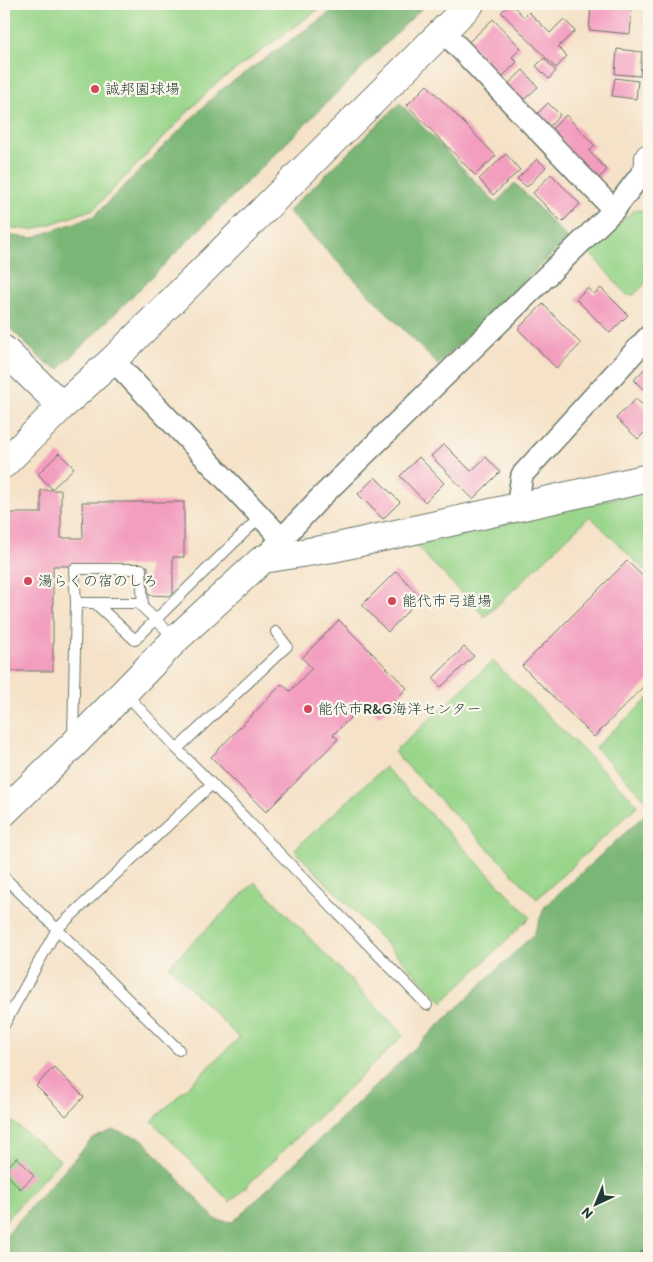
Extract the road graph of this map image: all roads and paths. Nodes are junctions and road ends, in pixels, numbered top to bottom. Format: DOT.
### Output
graph roads {
  1 [pos="470,4"];
  2 [pos="443,31"];
  3 [pos="649,163"];
  4 [pos="614,210"];
  5 [pos="649,336"];
  6 [pos="4,350"];
  7 [pos="113,360"];
  8 [pos="62,406"];
  9 [pos="4,464"];
  10 [pos="649,478"];
  11 [pos="517,508"];
  12 [pos="261,516"];
  13 [pos="282,539"];
  14 [pos="264,559"];
  15 [pos="76,603"];
  16 [pos="95,603"];
  17 [pos="142,607"];
  18 [pos="156,620"];
  19 [pos="276,632"];
  20 [pos="176,639"];
  21 [pos="124,692"];
  22 [pos="72,746"];
  23 [pos="177,749"];
  24 [pos="212,784"];
  25 [pos="4,812"];
  26 [pos="4,877"];
  27 [pos="57,929"];
  28 [pos="427,1005"];
  29 [pos="4,1025"];
  30 [pos="179,1050"];
  31 [pos="649,1248"];
  32 [pos="634,1258"];
  1 -- 2 [label="street"];
  2 -- 4 [label="street"];
  2 -- 7 [label="street"];
  3 -- 4 [label="street"];
  4 -- 13 [label="street"];
  5 -- 11 [label="street"];
  6 -- 8 [label="street"];
  7 -- 8 [label="street"];
  7 -- 12 [label="street"];
  8 -- 9 [label="street"];
  10 -- 11 [label="street"];
  11 -- 14 [label="street"];
  12 -- 13 [label="street"];
  12 -- 18 [label="lane"];
  13 -- 14 [label="street"];
  14 -- 20 [label="street"];
  15 -- 16 [label="lane"];
  15 -- 17 [label="lane"];
  15 -- 22 [label="lane"];
  16 -- 17 [label="lane"];
  16 -- 18 [label="lane"];
  17 -- 18 [label="lane"];
  18 -- 20 [label="lane"];
  19 -- 23 [label="lane"];
  20 -- 21 [label="street"];
  21 -- 22 [label="street"];
  21 -- 23 [label="lane"];
  22 -- 25 [label="street"];
  23 -- 24 [label="lane"];
  24 -- 27 [label="lane"];
  24 -- 28 [label="lane"];
  26 -- 27 [label="lane"];
  27 -- 29 [label="lane"];
  27 -- 30 [label="lane"];
  31 -- 32 [label="path"];
}
